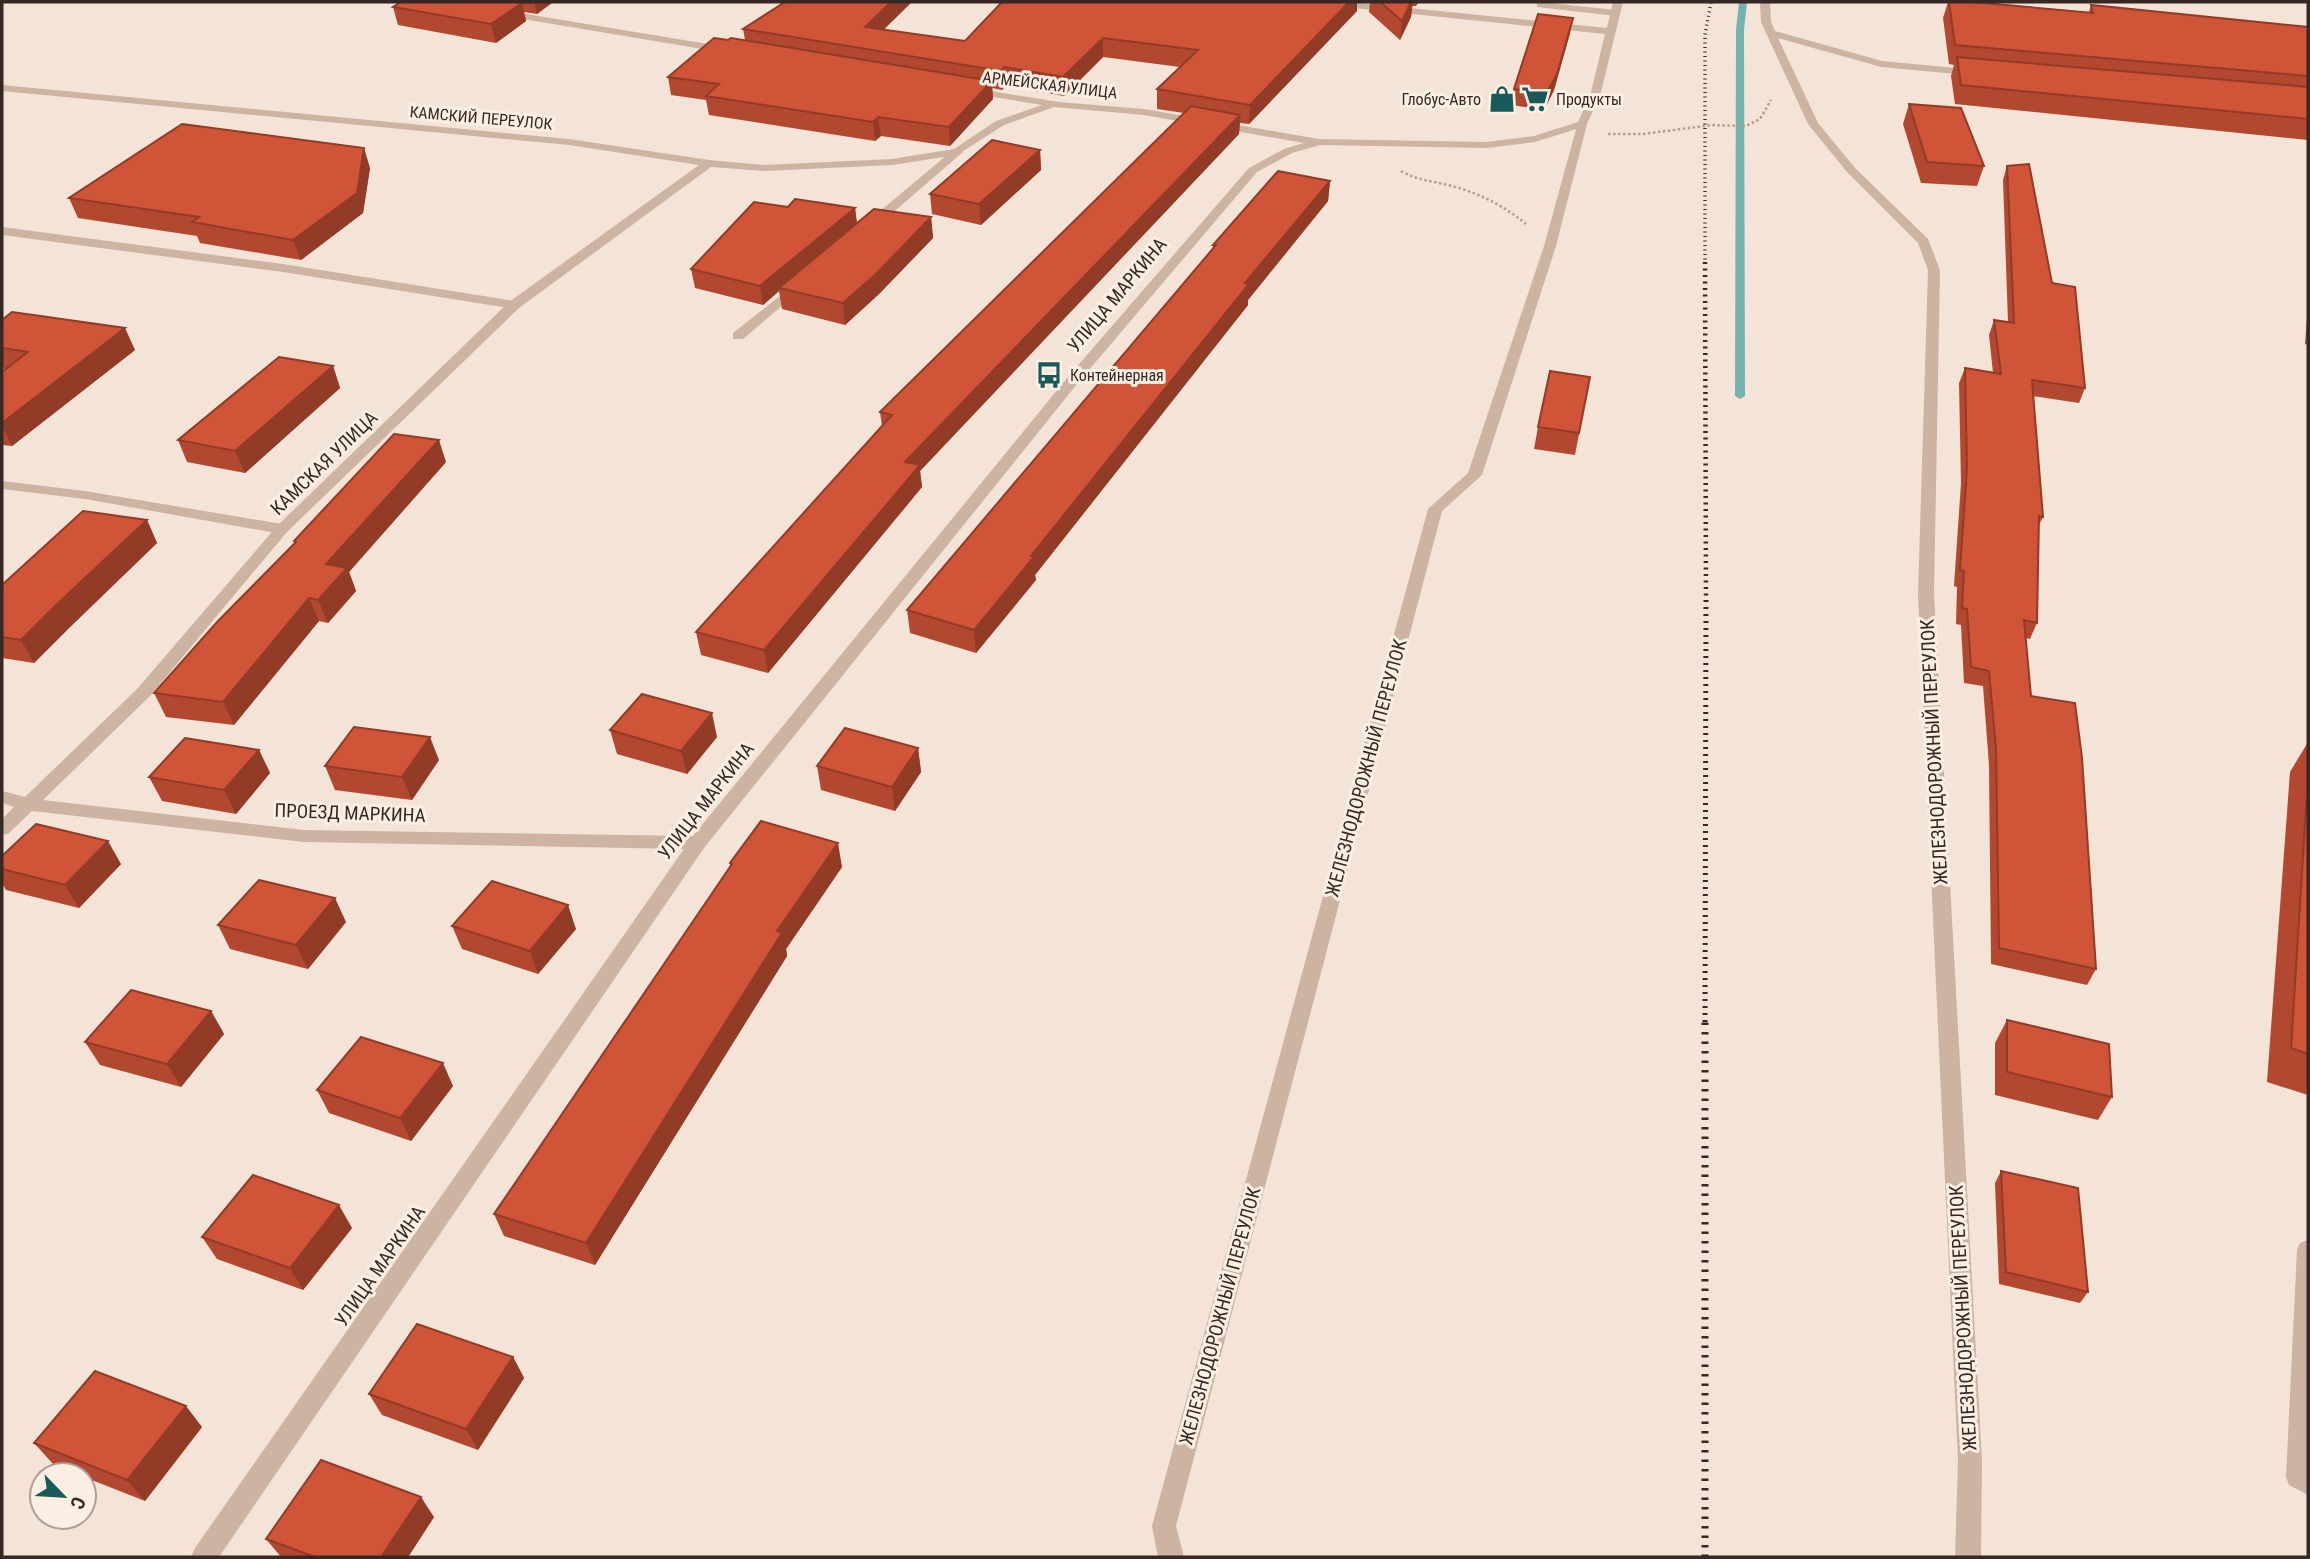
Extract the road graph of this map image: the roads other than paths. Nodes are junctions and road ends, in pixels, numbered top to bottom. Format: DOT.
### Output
graph roads {
  1 [pos="1325,2"];
  2 [pos="1765,2"];
  3 [pos="1540,5"];
  4 [pos="1617,7"];
  5 [pos="486,10"];
  6 [pos="1612,32"];
  7 [pos="1772,33"];
  8 [pos="740,52"];
  9 [pos="1988,74"];
  10 [pos="2,88"];
  11 [pos="966,90"];
  12 [pos="1059,105"];
  13 [pos="1582,124"];
  14 [pos="1319,142"];
  15 [pos="957,152"];
  16 [pos="709,163"];
  17 [pos="2,231"];
  18 [pos="863,231"];
  19 [pos="811,275"];
  20 [pos="514,305"];
  21 [pos="738,336"];
  22 [pos="2,485"];
  23 [pos="282,529"];
  24 [pos="2,797"];
  25 [pos="28,804"];
  26 [pos="2,829"];
  27 [pos="698,843"];
  28 [pos="2308,1250"];
  29 [pos="2308,1483"];
  30 [pos="204,1557"];
  31 [pos="1171,1557"];
  32 [pos="1968,1557"];
  1 -- 6 [label="street"];
  2 -- 7 [label="street, ЖЕЛЕЗНОДОРОЖНЫЙ ПЕРЕУЛОК"];
  3 -- 4 [label="street"];
  4 -- 6 [label="street, ЖЕЛЕЗНОДОРОЖНЫЙ ПЕРЕУЛОК"];
  5 -- 8 [label="street"];
  6 -- 13 [label="street, ЖЕЛЕЗНОДОРОЖНЫЙ ПЕРЕУЛОК"];
  7 -- 9 [label="street"];
  7 -- 32 [label="street, ЖЕЛЕЗНОДОРОЖНЫЙ ПЕРЕУЛОК"];
  10 -- 16 [label="street, КАМСКИЙ ПЕРЕУЛОК"];
  11 -- 12 [label="street, АРМЕЙСКАЯ УЛИЦА"];
  12 -- 14 [label="street, АРМЕЙСКАЯ УЛИЦА"];
  12 -- 15 [label="street"];
  13 -- 14 [label="street, АРМЕЙСКАЯ УЛИЦА"];
  13 -- 31 [label="street, ЖЕЛЕЗНОДОРОЖНЫЙ ПЕРЕУЛОК"];
  14 -- 27 [label="street, УЛИЦА МАРКИНА"];
  15 -- 16 [label="street, КАМСКИЙ ПЕРЕУЛОК"];
  15 -- 18 [label="street"];
  16 -- 20 [label="street, КАМСКАЯ УЛИЦА"];
  17 -- 20 [label="street"];
  19 -- 21 [label="street"];
  20 -- 23 [label="street, КАМСКАЯ УЛИЦА"];
  22 -- 23 [label="street"];
  23 -- 25 [label="street, КАМСКАЯ УЛИЦА"];
  24 -- 25 [label="street, ПРОЕЗД МАРКИНА"];
  25 -- 26 [label="street, КАМСКАЯ УЛИЦА"];
  25 -- 27 [label="street, ПРОЕЗД МАРКИНА"];
  27 -- 30 [label="street, УЛИЦА МАРКИНА"];
  28 -- 29 [label="street"];
}
